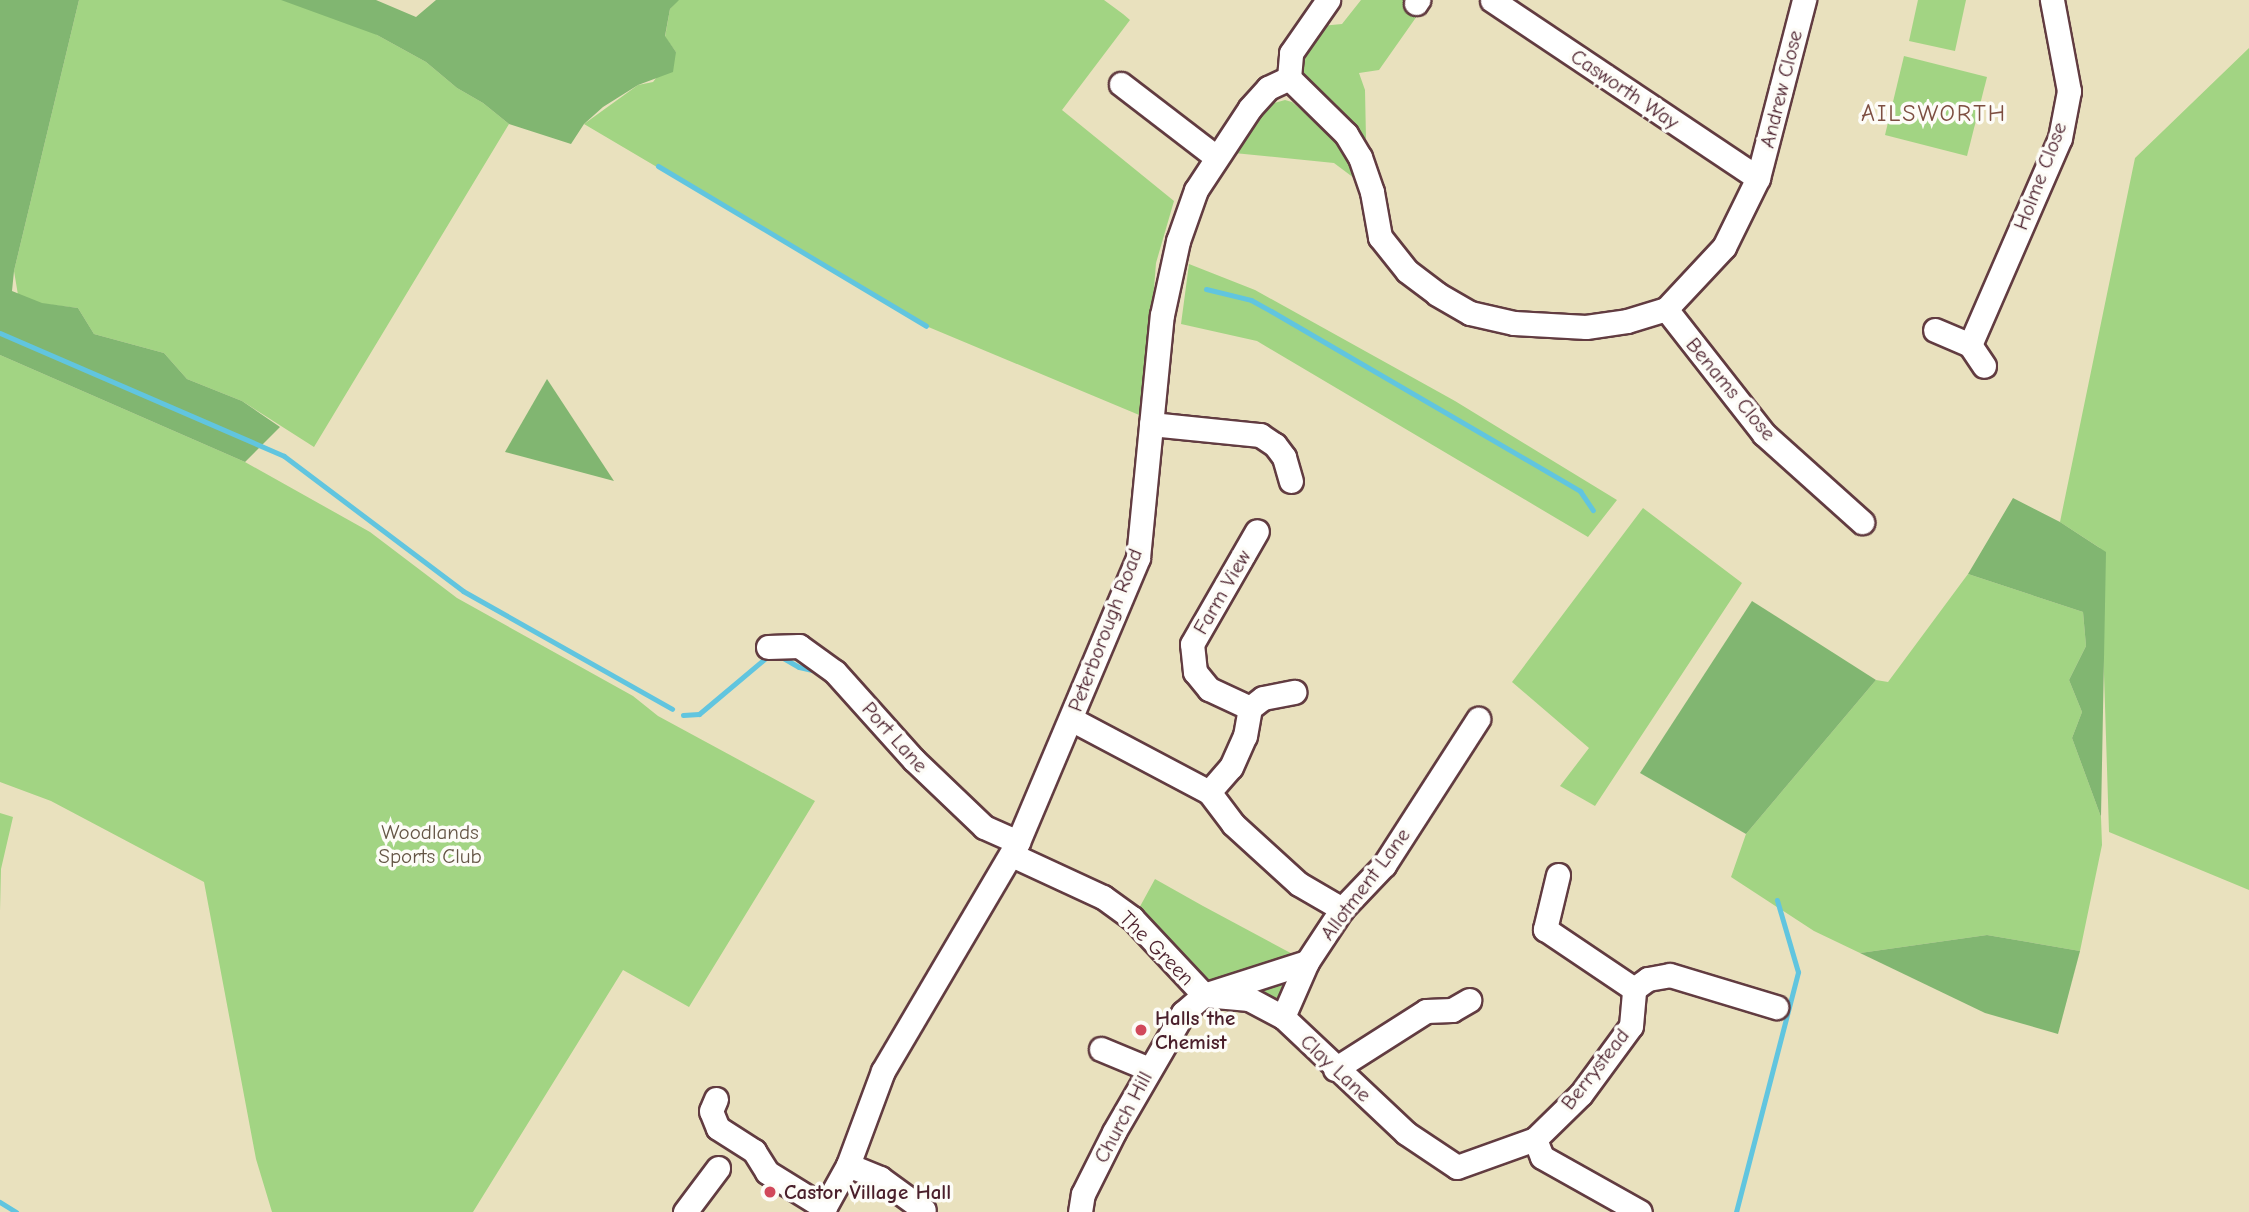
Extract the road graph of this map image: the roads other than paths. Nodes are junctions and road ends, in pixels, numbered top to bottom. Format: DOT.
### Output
graph roads {
  1 [pos="1328,0"];
  2 [pos="1492,0"];
  3 [pos="1804,0"];
  4 [pos="2052,0"];
  5 [pos="1289,78"];
  6 [pos="1122,84"];
  7 [pos="1216,157"];
  8 [pos="1758,178"];
  9 [pos="1666,309"];
  10 [pos="1935,330"];
  11 [pos="1970,345"];
  12 [pos="1984,366"];
  13 [pos="1151,424"];
  14 [pos="1291,481"];
  15 [pos="1862,522"];
  16 [pos="1257,531"];
  17 [pos="768,648"];
  18 [pos="1294,692"];
  19 [pos="1250,708"];
  20 [pos="1071,719"];
  21 [pos="1478,719"];
  22 [pos="1209,792"];
  23 [pos="1015,849"];
  24 [pos="1558,874"];
  25 [pos="1342,909"];
  26 [pos="1307,962"];
  27 [pos="1634,989"];
  28 [pos="1204,995"];
  29 [pos="1469,1000"];
  30 [pos="1776,1007"];
  31 [pos="1283,1017"];
  32 [pos="1101,1049"];
  33 [pos="1149,1069"];
  34 [pos="1335,1069"];
  35 [pos="716,1099"];
  36 [pos="1535,1139"];
  37 [pos="848,1166"];
  38 [pos="718,1168"];
  39 [pos="823,1210"];
  40 [pos="924,1210"];
  41 [pos="685,1212"];
  42 [pos="1080,1212"];
  43 [pos="1640,1212"];
  1 -- 5 [label="street"];
  2 -- 8 [label="street, Casworth Way"];
  3 -- 8 [label="street, Andrew Close"];
  4 -- 11 [label="street, Holme Close"];
  5 -- 7 [label="street, Peterborough Road"];
  5 -- 9 [label="street"];
  6 -- 7 [label="street"];
  7 -- 13 [label="street, Peterborough Road"];
  8 -- 9 [label="street, Andrew Close"];
  9 -- 15 [label="street, Benams Close"];
  10 -- 11 [label="street"];
  11 -- 12 [label="street"];
  13 -- 14 [label="street"];
  13 -- 20 [label="street, Peterborough Road"];
  16 -- 19 [label="street, Farm View"];
  17 -- 23 [label="street, Port Lane"];
  18 -- 19 [label="street"];
  19 -- 22 [label="street"];
  20 -- 22 [label="street"];
  20 -- 23 [label="street, Peterborough Road"];
  21 -- 25 [label="street, Allotment Lane"];
  22 -- 25 [label="street"];
  23 -- 28 [label="street, The Green"];
  23 -- 37 [label="street, Peterborough Road"];
  24 -- 27 [label="street"];
  25 -- 26 [label="street, Allotment Lane"];
  26 -- 28 [label="street, The Green"];
  26 -- 31 [label="street, Allotment Lane"];
  27 -- 30 [label="street"];
  27 -- 36 [label="street, Berrystead"];
  28 -- 31 [label="street, Clay Lane"];
  28 -- 33 [label="street, Church Hill"];
  29 -- 34 [label="street"];
  31 -- 34 [label="street, Clay Lane"];
  32 -- 33 [label="street"];
  33 -- 42 [label="street, Church Hill"];
  34 -- 36 [label="street, Clay Lane"];
  35 -- 39 [label="street"];
  36 -- 43 [label="street"];
  37 -- 39 [label="street, Peterborough Road"];
  37 -- 40 [label="street"];
  38 -- 41 [label="street"];
}
